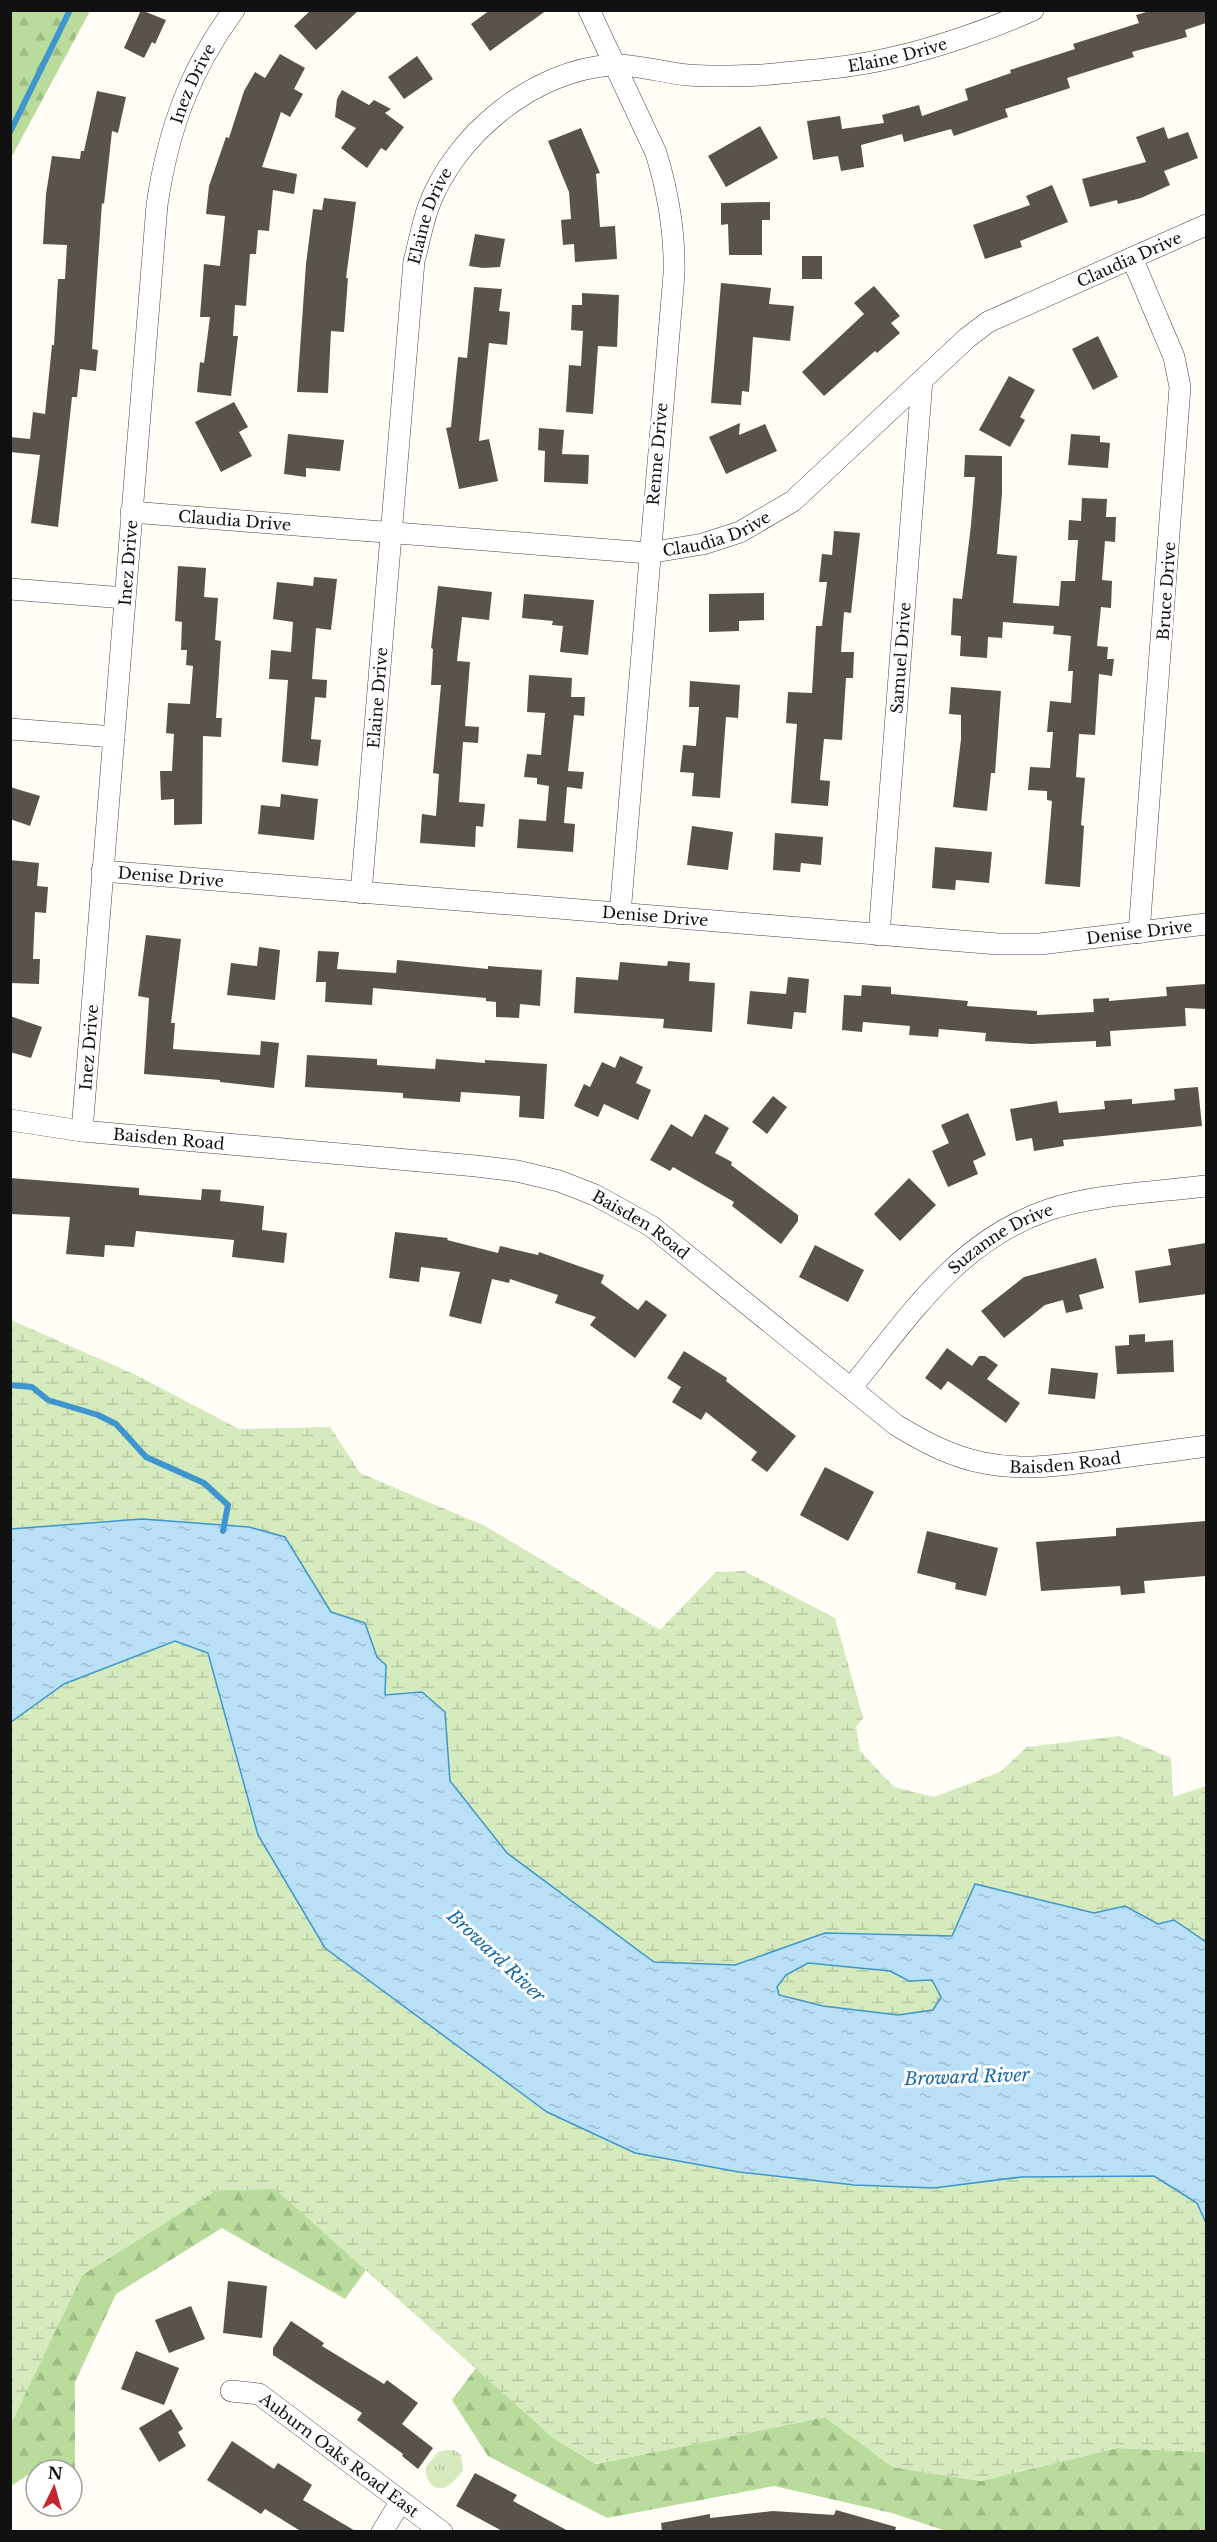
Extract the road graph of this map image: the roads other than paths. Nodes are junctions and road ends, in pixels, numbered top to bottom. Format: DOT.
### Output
graph roads {
  1 [pos="234,10"];
  2 [pos="589,10"];
  3 [pos="1033,10"];
  4 [pos="614,65"];
  5 [pos="1206,225"];
  6 [pos="1132,258"];
  7 [pos="922,380"];
  8 [pos="131,512"];
  9 [pos="390,532"];
  10 [pos="648,553"];
  11 [pos="10,589"];
  12 [pos="125,598"];
  13 [pos="10,729"];
  14 [pos="114,737"];
  15 [pos="102,871"];
  16 [pos="361,893"];
  17 [pos="620,914"];
  18 [pos="1206,924"];
  19 [pos="1139,933"];
  20 [pos="879,935"];
  21 [pos="10,1120"];
  22 [pos="82,1131"];
  23 [pos="1206,1186"];
  24 [pos="851,1388"];
  25 [pos="1206,1446"];
  26 [pos="231,2391"];
  27 [pos="401,2501"];
  28 [pos="382,2532"];
  29 [pos="442,2532"];
  1 -- 8 [label="street, Inez Drive"];
  2 -- 4 [label="street, Renne Drive"];
  3 -- 4 [label="street, Elaine Drive"];
  4 -- 9 [label="street, Elaine Drive"];
  4 -- 10 [label="street, Renne Drive"];
  5 -- 6 [label="street, Claudia Drive"];
  6 -- 7 [label="street, Claudia Drive"];
  6 -- 19 [label="street, Bruce Drive"];
  7 -- 10 [label="street, Claudia Drive"];
  7 -- 20 [label="street, Samuel Drive"];
  8 -- 9 [label="street, Claudia Drive"];
  8 -- 12 [label="street, Inez Drive"];
  9 -- 10 [label="street, Claudia Drive"];
  9 -- 16 [label="street, Elaine Drive"];
  10 -- 17 [label="street, Renne Drive"];
  11 -- 12 [label="street"];
  12 -- 14 [label="street, Inez Drive"];
  13 -- 14 [label="street"];
  14 -- 15 [label="street, Inez Drive"];
  15 -- 16 [label="street, Denise Drive"];
  15 -- 22 [label="street, Inez Drive"];
  16 -- 17 [label="street, Denise Drive"];
  17 -- 20 [label="street, Denise Drive"];
  18 -- 19 [label="street, Denise Drive"];
  19 -- 20 [label="street, Denise Drive"];
  21 -- 22 [label="street, Baisden Road"];
  22 -- 24 [label="street, Baisden Road"];
  23 -- 24 [label="street, Suzanne Drive"];
  24 -- 25 [label="street, Baisden Road"];
  26 -- 27 [label="street, Auburn Oaks Road East"];
  27 -- 28 [label="street"];
  27 -- 29 [label="street, Auburn Oaks Road East"];
}
